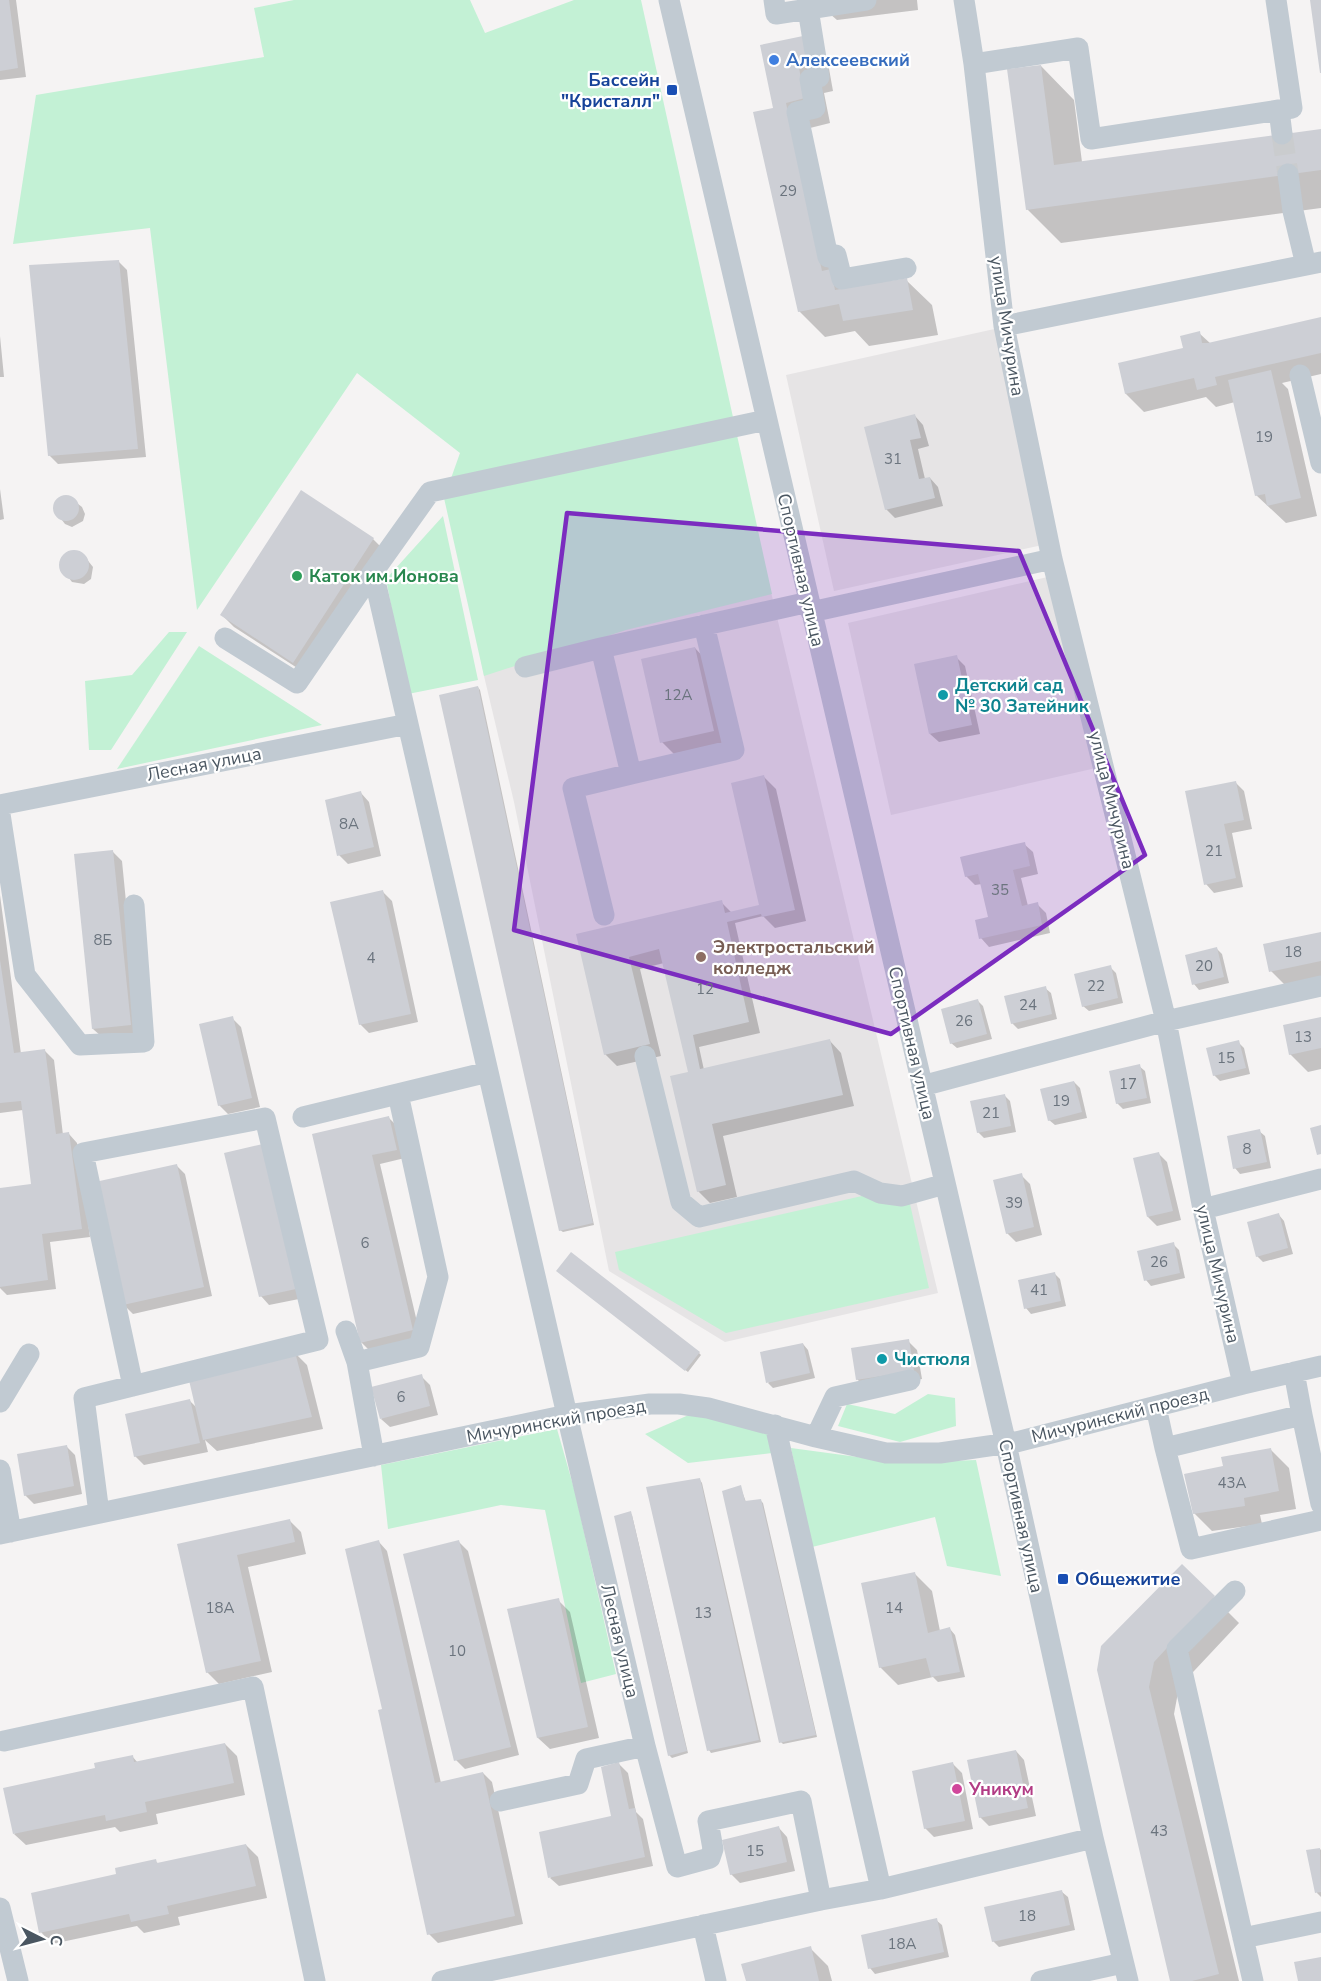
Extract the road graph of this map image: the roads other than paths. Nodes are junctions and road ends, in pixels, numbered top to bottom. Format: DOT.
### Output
graph roads {
  1 [pos="669,0"];
  2 [pos="774,0"];
  3 [pos="866,0"];
  4 [pos="964,0"];
  5 [pos="1276,0"];
  6 [pos="808,9"];
  7 [pos="974,64"];
  8 [pos="1279,110"];
  9 [pos="1282,134"];
  10 [pos="1288,174"];
  11 [pos="1314,264"];
  12 [pos="906,268"];
  13 [pos="1004,326"];
  14 [pos="1300,375"];
  15 [pos="766,420"];
  16 [pos="1321,462"];
  17 [pos="1052,559"];
  18 [pos="373,572"];
  19 [pos="810,607"];
  20 [pos="704,625"];
  21 [pos="225,638"];
  22 [pos="601,648"];
  23 [pos="525,667"];
  24 [pos="408,724"];
  25 [pos="631,774"];
  26 [pos="0,805"];
  27 [pos="0,814"];
  28 [pos="134,904"];
  29 [pos="604,915"];
  30 [pos="1321,986"];
  31 [pos="1166,1021"];
  32 [pos="645,1056"];
  33 [pos="489,1072"];
  34 [pos="922,1086"];
  35 [pos="398,1094"];
  36 [pos="303,1117"];
  37 [pos="1321,1179"];
  38 [pos="945,1184"];
  39 [pos="1203,1209"];
  40 [pos="346,1330"];
  41 [pos="29,1354"];
  42 [pos="357,1362"];
  43 [pos="1321,1366"];
  44 [pos="1294,1372"];
  45 [pos="910,1380"];
  46 [pos="1243,1384"];
  47 [pos="133,1386"];
  48 [pos="0,1402"];
  49 [pos="1156,1407"];
  50 [pos="567,1415"];
  51 [pos="1302,1415"];
  52 [pos="775,1425"];
  53 [pos="816,1437"];
  54 [pos="1006,1444"];
  55 [pos="1165,1448"];
  56 [pos="374,1456"];
  57 [pos="0,1470"];
  58 [pos="1321,1504"];
  59 [pos="99,1513"];
  60 [pos="1321,1520"];
  61 [pos="5,1533"];
  62 [pos="1235,1591"];
  63 [pos="4,1740"];
  64 [pos="645,1746"];
  65 [pos="500,1801"];
  66 [pos="1093,1838"];
  67 [pos="881,1889"];
  68 [pos="821,1900"];
  69 [pos="0,1908"];
  70 [pos="1321,1922"];
  71 [pos="703,1925"];
  72 [pos="1243,1938"];
  73 [pos="1125,1972"];
  74 [pos="18,1981"];
  75 [pos="315,1981"];
  76 [pos="442,1981"];
  77 [pos="716,1981"];
  78 [pos="1041,1981"];
  79 [pos="1253,1981"];
  1 -- 15 [label="street, Спортивная улица"];
  2 -- 6 [label="street"];
  3 -- 6 [label="street"];
  4 -- 7 [label="street, улица Мичурина"];
  5 -- 8 [label="street"];
  6 -- 12 [label="street"];
  7 -- 8 [label="street"];
  7 -- 13 [label="street, улица Мичурина"];
  8 -- 9 [label="street"];
  10 -- 11 [label="street"];
  11 -- 13 [label="street"];
  13 -- 17 [label="street, улица Мичурина"];
  14 -- 16 [label="street"];
  15 -- 18 [label="street"];
  15 -- 19 [label="street, Спортивная улица"];
  17 -- 19 [label="street"];
  17 -- 31 [label="street, улица Мичурина"];
  18 -- 21 [label="street"];
  18 -- 24 [label="street, Лесная улица"];
  19 -- 20 [label="street"];
  19 -- 34 [label="street, Спортивная улица"];
  20 -- 22 [label="street"];
  20 -- 25 [label="street"];
  22 -- 23 [label="street"];
  22 -- 25 [label="street"];
  24 -- 26 [label="street, Лесная улица"];
  24 -- 33 [label="street, Лесная улица"];
  25 -- 29 [label="street"];
  27 -- 28 [label="street"];
  30 -- 31 [label="street"];
  31 -- 34 [label="street"];
  31 -- 39 [label="street, улица Мичурина"];
  32 -- 38 [label="street"];
  33 -- 35 [label="street"];
  33 -- 50 [label="street, Лесная улица"];
  34 -- 38 [label="street, Спортивная улица"];
  35 -- 36 [label="street"];
  35 -- 42 [label="street"];
  37 -- 39 [label="street"];
  38 -- 54 [label="street, Спортивная улица"];
  39 -- 46 [label="street, улица Мичурина"];
  40 -- 42 [label="street"];
  41 -- 48 [label="street"];
  42 -- 56 [label="street"];
  43 -- 44 [label="street, Мичуринский проезд"];
  44 -- 46 [label="street, Мичуринский проезд"];
  44 -- 51 [label="street"];
  45 -- 53 [label="street"];
  46 -- 49 [label="street, Мичуринский проезд"];
  47 -- 47 [label="street"];
  47 -- 59 [label="street"];
  49 -- 54 [label="street, Мичуринский проезд"];
  49 -- 55 [label="street"];
  50 -- 52 [label="street, Мичуринский проезд"];
  50 -- 56 [label="street, Мичуринский проезд"];
  50 -- 64 [label="street, Лесная улица"];
  51 -- 55 [label="street"];
  51 -- 58 [label="street"];
  52 -- 53 [label="street, Мичуринский проезд"];
  52 -- 67 [label="street"];
  53 -- 54 [label="street, Мичуринский проезд"];
  54 -- 66 [label="street, Спортивная улица"];
  55 -- 60 [label="street"];
  56 -- 59 [label="street, Мичуринский проезд"];
  57 -- 61 [label="street"];
  59 -- 61 [label="street, Мичуринский проезд"];
  62 -- 72 [label="street"];
  63 -- 75 [label="street"];
  64 -- 65 [label="street"];
  64 -- 68 [label="street, Лесная улица"];
  66 -- 67 [label="street"];
  66 -- 73 [label="street, Спортивная улица"];
  67 -- 68 [label="street"];
  68 -- 71 [label="street"];
  69 -- 74 [label="street"];
  70 -- 72 [label="street"];
  71 -- 76 [label="street"];
  71 -- 77 [label="street"];
  72 -- 79 [label="street"];
  73 -- 78 [label="street"];
}
